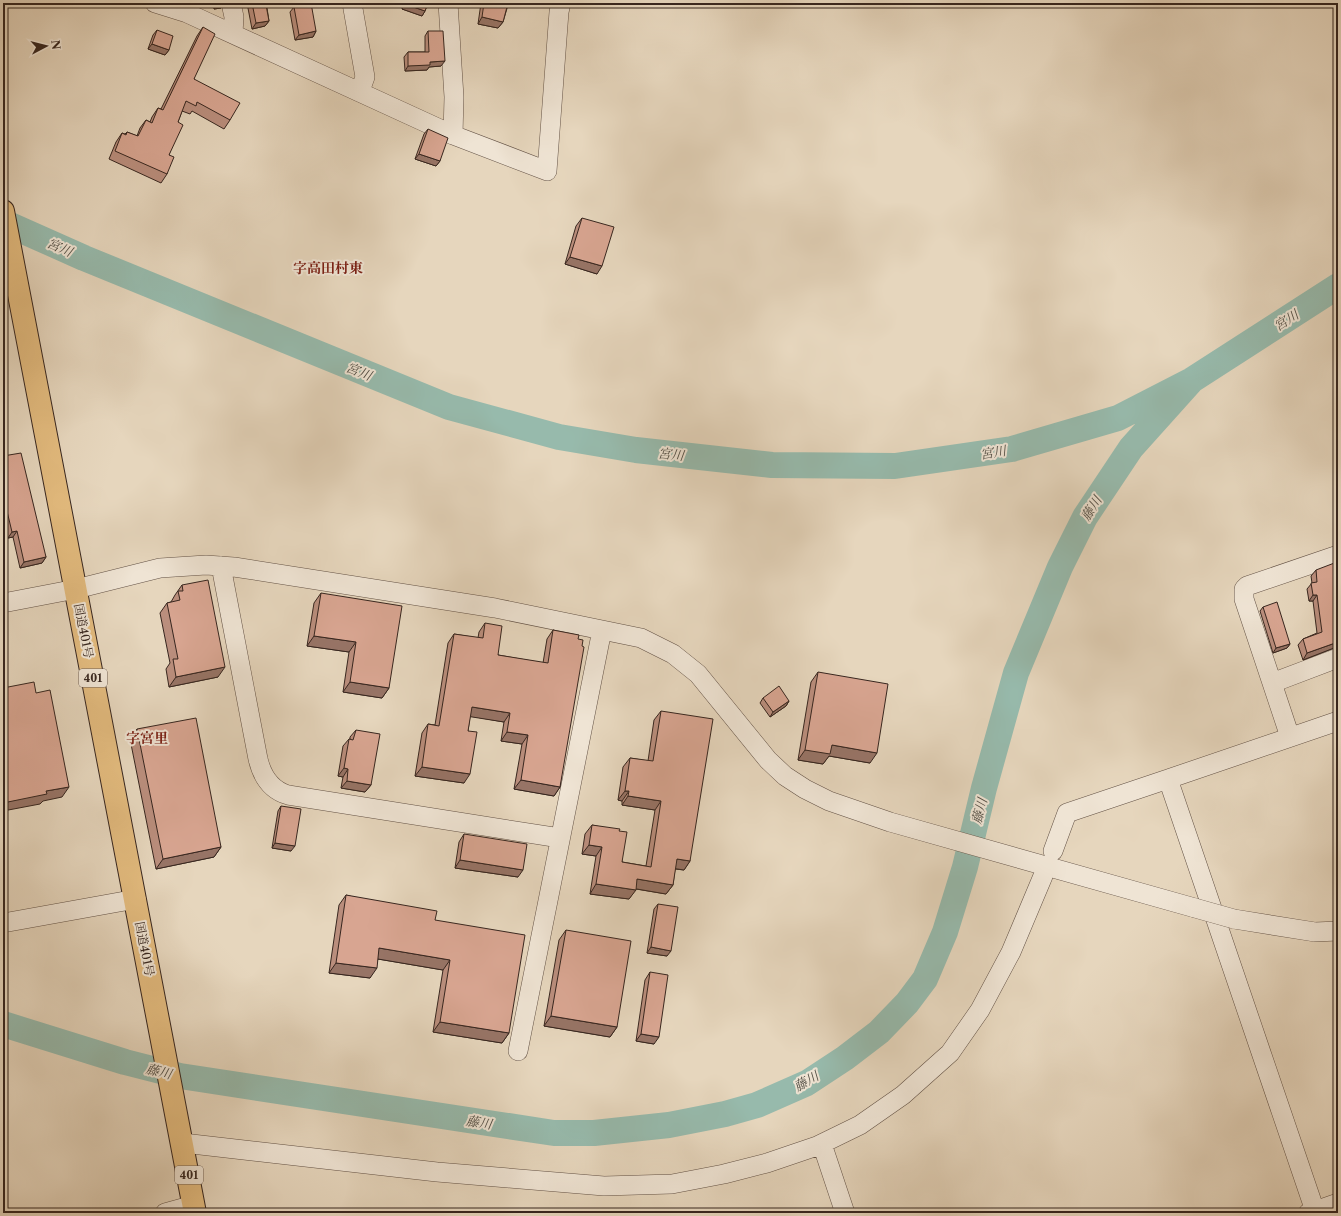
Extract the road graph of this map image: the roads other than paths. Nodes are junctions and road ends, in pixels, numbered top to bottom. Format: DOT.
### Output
graph roads {
  1 [pos="155,3"];
  2 [pos="231,3"];
  3 [pos="352,3"];
  4 [pos="448,3"];
  5 [pos="561,3"];
  6 [pos="186,8"];
  7 [pos="232,33"];
  8 [pos="360,91"];
  9 [pos="454,134"];
  10 [pos="3,211"];
  11 [pos="1338,555"];
  12 [pos="221,566"];
  13 [pos="76,589"];
  14 [pos="3,603"];
  15 [pos="602,630"];
  16 [pos="1338,658"];
  17 [pos="1272,683"];
  18 [pos="1338,721"];
  19 [pos="1290,737"];
  20 [pos="1168,779"];
  21 [pos="560,838"];
  22 [pos="1053,851"];
  23 [pos="1040,870"];
  24 [pos="136,899"];
  25 [pos="3,923"];
  26 [pos="1338,931"];
  27 [pos="518,1052"];
  28 [pos="182,1140"];
  29 [pos="822,1144"];
  30 [pos="1338,1203"];
  31 [pos="195,1209"];
  32 [pos="1313,1212"];
  33 [pos="165,1213"];
  34 [pos="845,1213"];
  1 -- 6 [label="street"];
  2 -- 7 [label="street"];
  3 -- 8 [label="street"];
  4 -- 9 [label="street"];
  5 -- 9 [label="street"];
  6 -- 7 [label="street"];
  7 -- 8 [label="street"];
  8 -- 9 [label="street"];
  10 -- 13 [label="highway, 国道401号 / 401"];
  11 -- 17 [label="street"];
  12 -- 13 [label="street"];
  12 -- 15 [label="street"];
  12 -- 21 [label="street"];
  13 -- 14 [label="street"];
  13 -- 24 [label="highway, 国道401号 / 401"];
  15 -- 21 [label="street"];
  15 -- 23 [label="street"];
  16 -- 17 [label="street"];
  17 -- 19 [label="street"];
  18 -- 19 [label="street"];
  19 -- 20 [label="street"];
  20 -- 22 [label="street"];
  20 -- 32 [label="street"];
  21 -- 27 [label="street"];
  23 -- 26 [label="street, bridge"];
  23 -- 29 [label="street"];
  24 -- 25 [label="street"];
  24 -- 28 [label="highway, 国道401号 / 401"];
  28 -- 29 [label="street"];
  28 -- 31 [label="highway, 401"];
  29 -- 34 [label="street"];
  30 -- 32 [label="street"];
  31 -- 33 [label="street"];
}
